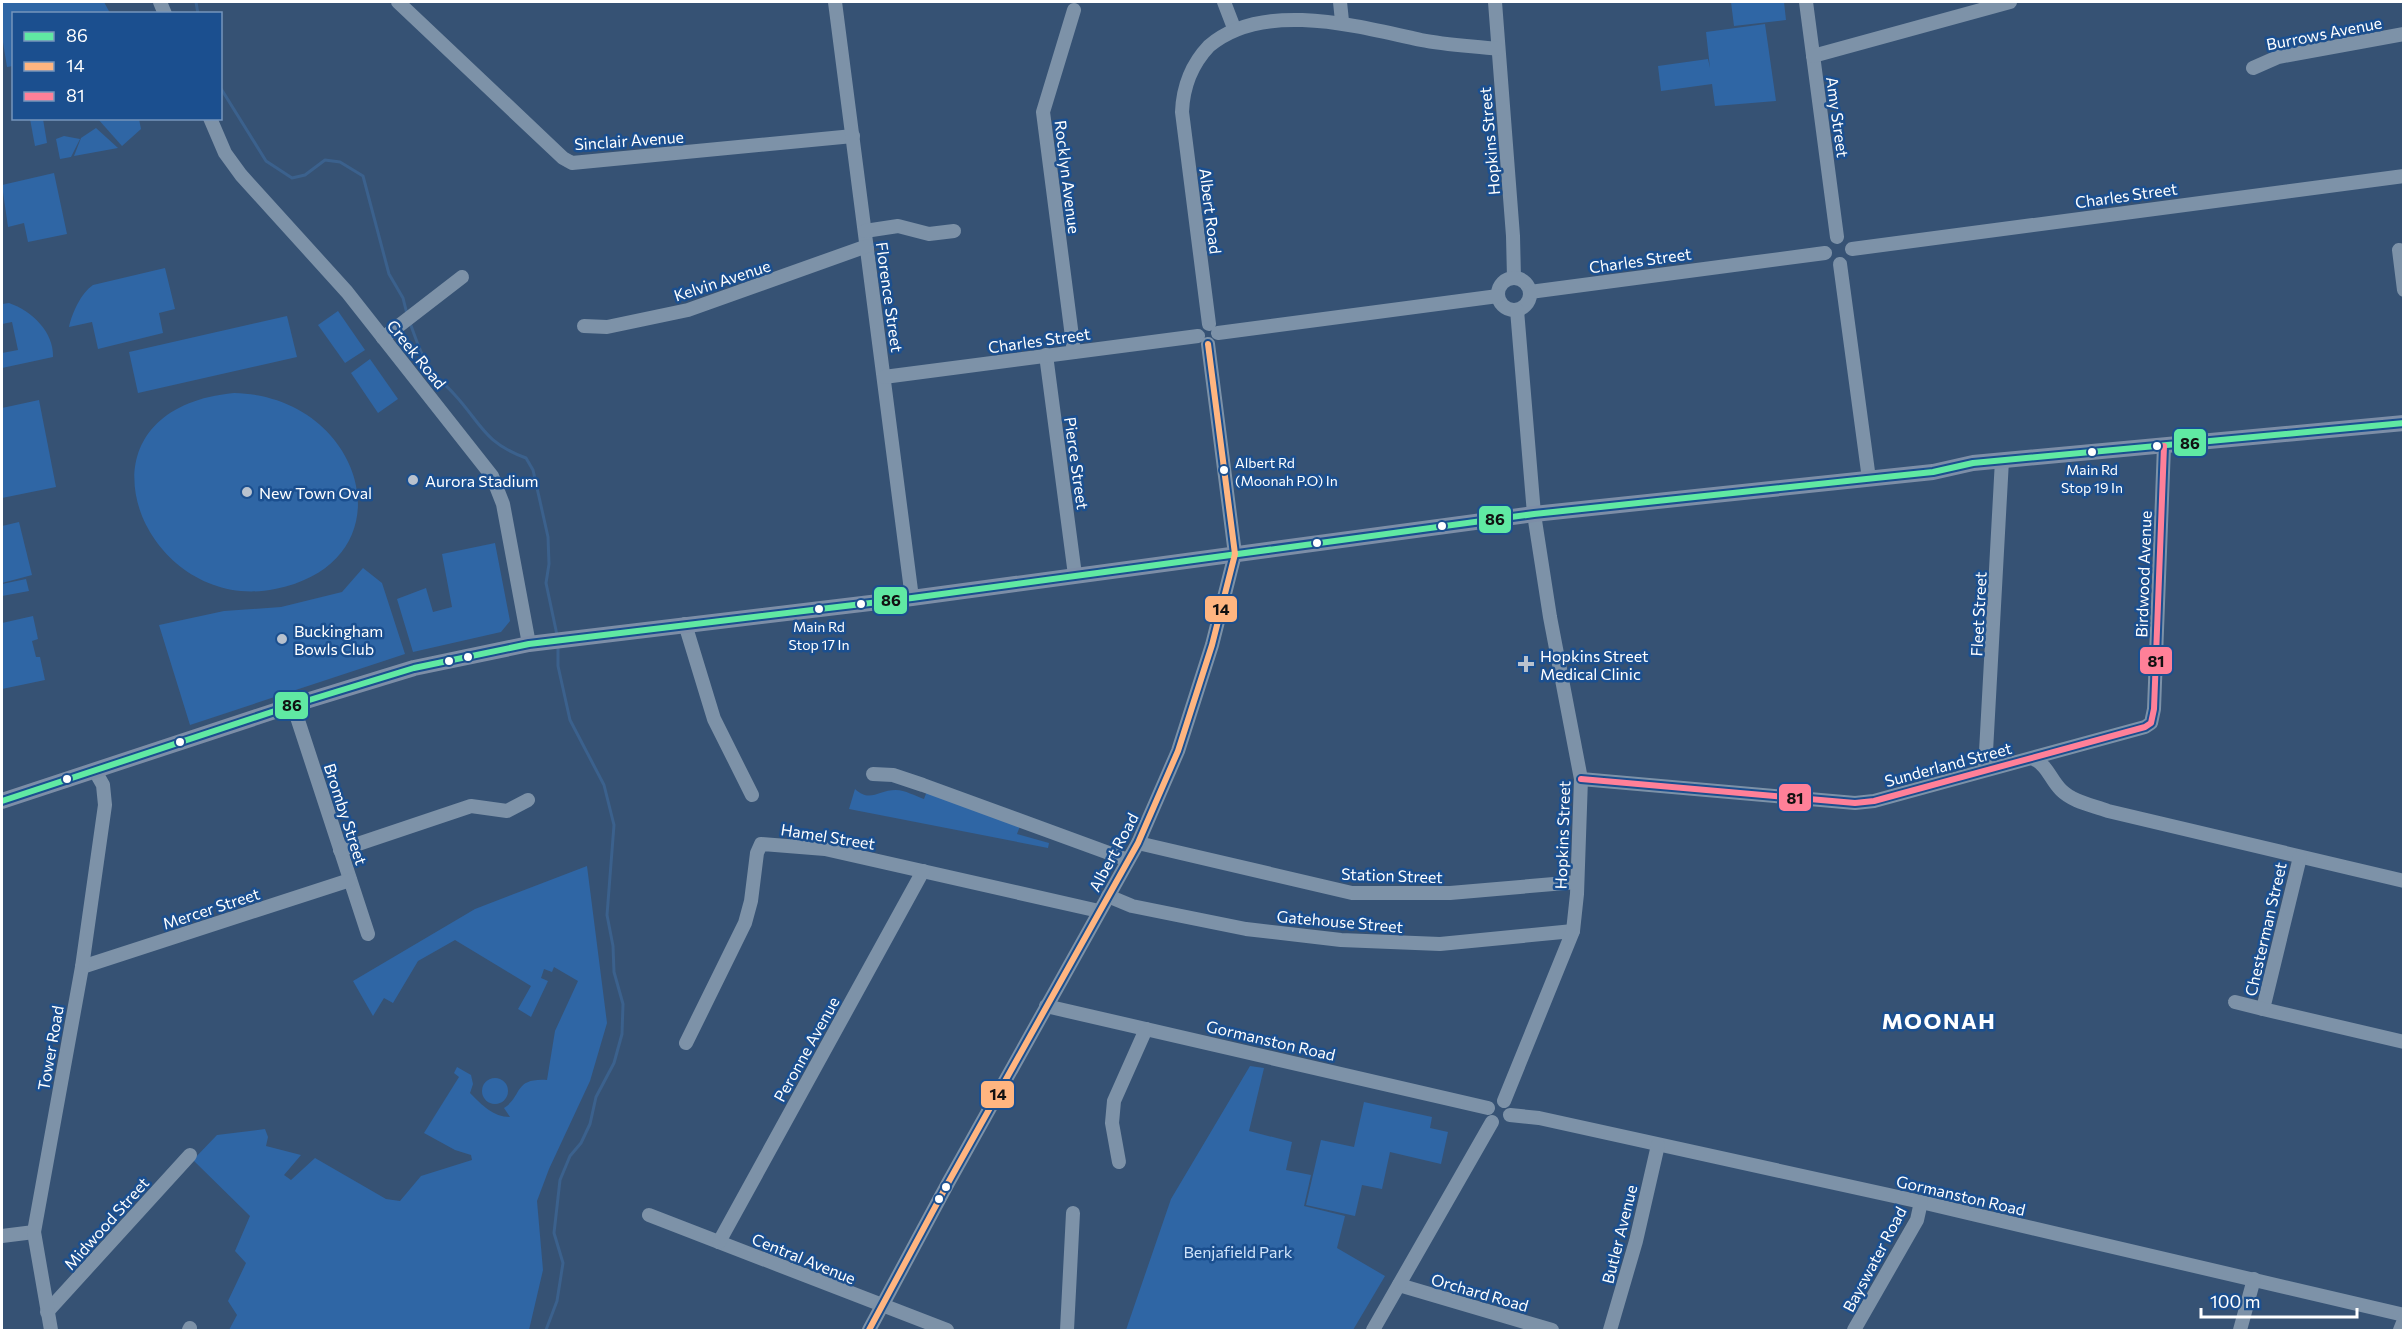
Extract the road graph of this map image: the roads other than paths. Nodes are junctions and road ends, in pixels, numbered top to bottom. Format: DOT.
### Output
graph roads {
  1 [pos="398,2"];
  2 [pos="835,2"];
  3 [pos="1224,2"];
  4 [pos="1340,2"];
  5 [pos="1495,2"];
  6 [pos="1806,2"];
  7 [pos="2010,2"];
  8 [pos="1074,10"];
  9 [pos="1342,21"];
  10 [pos="1234,28"];
  11 [pos="2403,34"];
  12 [pos="1498,49"];
  13 [pos="1813,56"];
  14 [pos="2253,68"];
  15 [pos="211,120"];
  16 [pos="853,136"];
  17 [pos="2403,176"];
  18 [pos="865,231"];
  19 [pos="954,231"];
  20 [pos="1837,237"];
  21 [pos="867,246"];
  22 [pos="1852,249"];
  23 [pos="2399,249"];
  24 [pos="1825,253"];
  25 [pos="1840,264"];
  26 [pos="462,277"];
  27 [pos="1514,278"];
  28 [pos="2403,290"];
  29 [pos="1530,292"];
  30 [pos="1498,296"];
  31 [pos="1517,310"];
  32 [pos="584,326"];
  33 [pos="1213,328"];
  34 [pos="383,338"];
  35 [pos="1203,340"];
  36 [pos="1074,352"];
  37 [pos="1046,355"];
  38 [pos="884,378"];
  39 [pos="2403,423"];
  40 [pos="2403,434"];
  41 [pos="2164,452"];
  42 [pos="2002,465"];
  43 [pos="1869,478"];
  44 [pos="1534,514"];
  45 [pos="1235,554"];
  46 [pos="1075,575"];
  47 [pos="912,598"];
  48 [pos="685,624"];
  49 [pos="537,642"];
  50 [pos="292,705"];
  51 [pos="2034,759"];
  52 [pos="1985,770"];
  53 [pos="96,771"];
  54 [pos="873,774"];
  55 [pos="1581,779"];
  56 [pos="752,795"];
  57 [pos="528,800"];
  58 [pos="2,801"];
  59 [pos="1138,843"];
  60 [pos="340,850"];
  61 [pos="2300,857"];
  62 [pos="1128,860"];
  63 [pos="922,871"];
  64 [pos="351,880"];
  65 [pos="2403,881"];
  66 [pos="1577,882"];
  67 [pos="1108,896"];
  68 [pos="1099,911"];
  69 [pos="1573,930"];
  70 [pos="368,934"];
  71 [pos="82,967"];
  72 [pos="2235,1002"];
  73 [pos="1047,1006"];
  74 [pos="2263,1009"];
  75 [pos="1146,1029"];
  76 [pos="2403,1042"];
  77 [pos="686,1043"];
  78 [pos="1504,1101"];
  79 [pos="1488,1108"];
  80 [pos="1510,1115"];
  81 [pos="1492,1122"];
  82 [pos="1658,1145"];
  83 [pos="190,1155"];
  84 [pos="1119,1162"];
  85 [pos="1921,1202"];
  86 [pos="1073,1213"];
  87 [pos="649,1215"];
  88 [pos="34,1232"];
  89 [pos="2,1236"];
  90 [pos="719,1242"];
  91 [pos="2254,1279"];
  92 [pos="1399,1286"];
  93 [pos="883,1306"];
  94 [pos="46,1308"];
  95 [pos="2403,1315"];
  96 [pos="2403,1320"];
  97 [pos="51,1330"];
  98 [pos="869,1330"];
  99 [pos="947,1330"];
  100 [pos="1067,1330"];
  101 [pos="1373,1330"];
  102 [pos="1552,1330"];
  103 [pos="1610,1330"];
  104 [pos="1854,1330"];
  105 [pos="2240,1330"];
  106 [pos="2400,1330"];
  1 -- 16 [label="street, Sinclair Avenue"];
  2 -- 16 [label="street, Florence Street"];
  3 -- 10 [label="street"];
  4 -- 9 [label="street"];
  5 -- 12 [label="street, Hopkins Street"];
  6 -- 13 [label="street, Amy Street"];
  7 -- 13 [label="street"];
  8 -- 36 [label="street, Rocklyn Avenue"];
  9 -- 10 [label="street"];
  9 -- 12 [label="street"];
  10 -- 33 [label="street, Albert Road"];
  11 -- 14 [label="street, Burrows Avenue"];
  12 -- 27 [label="street, Hopkins Street"];
  13 -- 20 [label="street, Amy Street"];
  15 -- 34 [label="street, Creek Road"];
  16 -- 18 [label="street, Florence Street"];
  17 -- 22 [label="street, Charles Street"];
  18 -- 19 [label="street"];
  18 -- 21 [label="street, Florence Street"];
  20 -- 22 [label="street"];
  20 -- 24 [label="street"];
  21 -- 32 [label="street, Kelvin Avenue"];
  21 -- 38 [label="street, Florence Street"];
  22 -- 25 [label="street"];
  23 -- 28 [label="street"];
  24 -- 25 [label="street"];
  24 -- 29 [label="street, Charles Street"];
  25 -- 43 [label="street"];
  26 -- 34 [label="street"];
  27 -- 29 [label="street"];
  27 -- 30 [label="street"];
  29 -- 31 [label="street"];
  30 -- 31 [label="street"];
  30 -- 33 [label="street"];
  31 -- 44 [label="street, Hopkins Street"];
  33 -- 35 [label="street"];
  34 -- 49 [label="street, Creek Road"];
  35 -- 36 [label="street, Charles Street"];
  35 -- 45 [label="street, Albert Road"];
  36 -- 37 [label="street, Charles Street"];
  37 -- 38 [label="street, Charles Street"];
  37 -- 46 [label="street, Pierce Street"];
  38 -- 47 [label="street, Florence Street"];
  39 -- 41 [label="main road"];
  40 -- 41 [label="main road"];
  41 -- 42 [label="main road"];
  41 -- 51 [label="street, Birdwood Avenue"];
  42 -- 43 [label="main road"];
  42 -- 52 [label="street, Fleet Street"];
  43 -- 44 [label="main road"];
  44 -- 45 [label="main road"];
  44 -- 55 [label="street, Hopkins Street"];
  45 -- 46 [label="main road"];
  45 -- 59 [label="street, Albert Road"];
  46 -- 47 [label="main road"];
  47 -- 48 [label="main road"];
  48 -- 49 [label="main road"];
  48 -- 56 [label="street"];
  49 -- 50 [label="main road"];
  50 -- 53 [label="main road"];
  50 -- 60 [label="street, Bromby Street"];
  51 -- 52 [label="street, Sunderland Street"];
  51 -- 61 [label="street, Sunderland Street"];
  52 -- 55 [label="street, Sunderland Street"];
  53 -- 58 [label="main road"];
  53 -- 71 [label="street, Tower Road"];
  54 -- 62 [label="street"];
  55 -- 66 [label="street, Hopkins Street"];
  57 -- 60 [label="street"];
  59 -- 62 [label="street, Albert Road"];
  59 -- 66 [label="street, Station Street"];
  60 -- 64 [label="street, Bromby Street"];
  61 -- 65 [label="street, Sunderland Street"];
  61 -- 74 [label="street, Chesterman Street"];
  62 -- 67 [label="street, Albert Road"];
  63 -- 68 [label="street, Hamel Street"];
  63 -- 77 [label="street, Hamel Street"];
  63 -- 90 [label="street, Peronne Avenue"];
  64 -- 70 [label="street, Bromby Street"];
  64 -- 71 [label="street, Mercer Street"];
  66 -- 69 [label="street, Hopkins Street"];
  67 -- 68 [label="street, Albert Road"];
  67 -- 69 [label="street, Gatehouse Street"];
  68 -- 73 [label="street, Albert Road"];
  69 -- 78 [label="street, Hopkins Street"];
  71 -- 88 [label="street, Tower Road"];
  72 -- 74 [label="street, Chesterman Street"];
  73 -- 75 [label="street, Gormanston Road"];
  73 -- 93 [label="street, Albert Road"];
  74 -- 76 [label="street, Chesterman Street"];
  75 -- 79 [label="street, Gormanston Road"];
  75 -- 84 [label="street"];
  78 -- 79 [label="street"];
  78 -- 80 [label="street"];
  79 -- 81 [label="street"];
  80 -- 81 [label="street"];
  80 -- 82 [label="street, Gormanston Road"];
  81 -- 92 [label="street"];
  82 -- 85 [label="street, Gormanston Road"];
  82 -- 103 [label="street, Butler Avenue"];
  83 -- 94 [label="street, Midwood Street"];
  85 -- 91 [label="street, Gormanston Road"];
  85 -- 104 [label="street, Bayswater Road"];
  86 -- 100 [label="street"];
  87 -- 90 [label="street, Central Avenue"];
  88 -- 89 [label="street"];
  88 -- 94 [label="street, Tower Road"];
  90 -- 93 [label="street, Central Avenue"];
  91 -- 95 [label="street, Gormanston Road"];
  91 -- 105 [label="street"];
  92 -- 101 [label="street"];
  92 -- 102 [label="street, Orchard Road"];
  93 -- 98 [label="street, Albert Road"];
  93 -- 99 [label="street, Central Avenue"];
  94 -- 97 [label="street, Tower Road"];
  96 -- 106 [label="street"];
}
